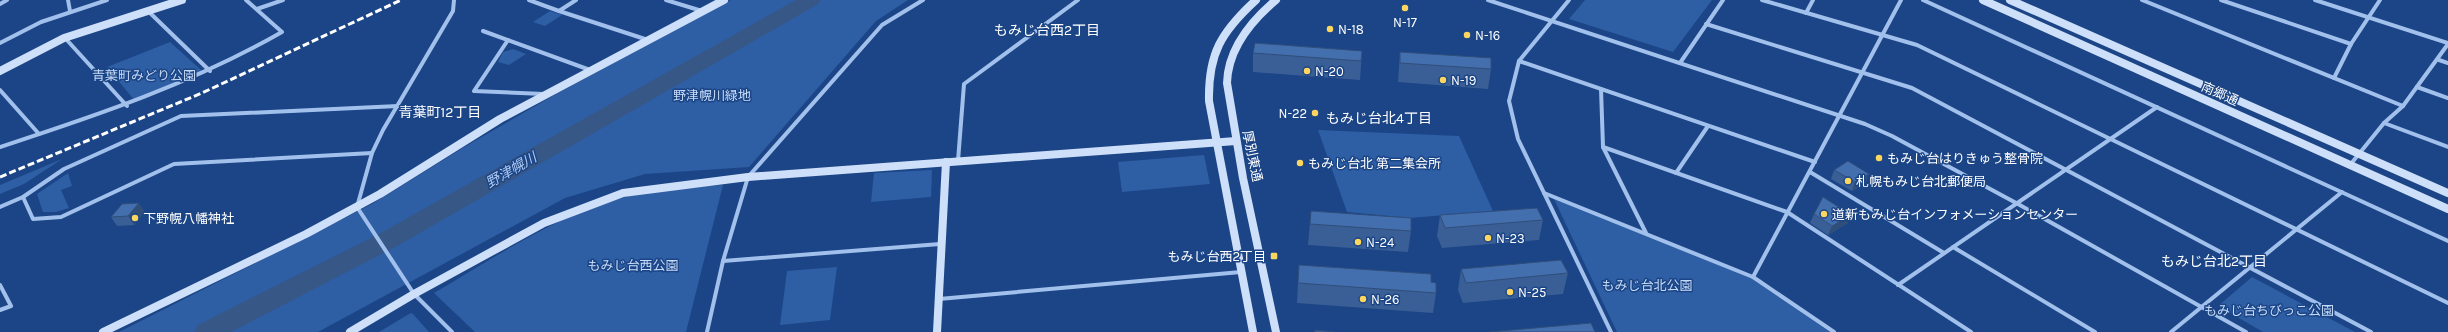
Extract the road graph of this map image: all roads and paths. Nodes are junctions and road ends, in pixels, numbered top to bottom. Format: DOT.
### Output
graph roads {
  1 [pos="8,0"];
  2 [pos="68,0"];
  3 [pos="107,0"];
  4 [pos="182,0"];
  5 [pos="246,0"];
  6 [pos="283,0"];
  7 [pos="454,0"];
  8 [pos="529,0"];
  9 [pos="576,0"];
  10 [pos="666,0"];
  11 [pos="724,0"];
  12 [pos="923,0"];
  13 [pos="1078,0"];
  14 [pos="1256,0"];
  15 [pos="1276,0"];
  16 [pos="1488,0"];
  17 [pos="1569,0"];
  18 [pos="1722,0"];
  19 [pos="1762,0"];
  20 [pos="1814,0"];
  21 [pos="1901,0"];
  22 [pos="1923,0"];
  23 [pos="1983,0"];
  24 [pos="2010,0"];
  25 [pos="2142,0"];
  26 [pos="2221,0"];
  27 [pos="2315,0"];
  28 [pos="2380,0"];
  29 [pos="0,4"];
  30 [pos="257,9"];
  31 [pos="559,10"];
  32 [pos="70,11"];
  33 [pos="148,11"];
  34 [pos="703,11"];
  35 [pos="1806,13"];
  36 [pos="2370,18"];
  37 [pos="1551,21"];
  38 [pos="1706,24"];
  39 [pos="483,31"];
  40 [pos="1882,35"];
  41 [pos="64,38"];
  42 [pos="508,40"];
  43 [pos="648,40"];
  44 [pos="0,43"];
  45 [pos="2448,43"];
  46 [pos="2351,44"];
  47 [pos="2438,60"];
  48 [pos="1519,61"];
  49 [pos="1680,63"];
  50 [pos="2448,63"];
  51 [pos="590,70"];
  52 [pos="0,71"];
  53 [pos="210,71"];
  54 [pos="1863,72"];
  55 [pos="2334,78"];
  56 [pos="2417,87"];
  57 [pos="1601,89"];
  58 [pos="0,90"];
  59 [pos="546,94"];
  60 [pos="2448,98"];
  61 [pos="127,106"];
  62 [pos="398,106"];
  63 [pos="2403,106"];
  64 [pos="2157,107"];
  65 [pos="1838,114"];
  66 [pos="2384,123"];
  67 [pos="1708,126"];
  68 [pos="39,134"];
  69 [pos="2112,140"];
  70 [pos="1236,141"];
  71 [pos="1217,143"];
  72 [pos="0,147"];
  73 [pos="1603,147"];
  74 [pos="2448,147"];
  75 [pos="372,153"];
  76 [pos="2359,154"];
  77 [pos="958,161"];
  78 [pos="946,162"];
  79 [pos="1814,162"];
  80 [pos="2350,165"];
  81 [pos="2067,170"];
  82 [pos="1810,172"];
  83 [pos="1676,173"];
  84 [pos="748,177"];
  85 [pos="2342,192"];
  86 [pos="1544,193"];
  87 [pos="2448,193"];
  88 [pos="23,196"];
  89 [pos="2018,204"];
  90 [pos="0,207"];
  91 [pos="357,207"];
  92 [pos="2448,209"];
  93 [pos="1787,212"];
  94 [pos="2297,229"];
  95 [pos="1646,234"];
  96 [pos="2448,241"];
  97 [pos="940,244"];
  98 [pos="1953,247"];
  99 [pos="1944,253"];
  100 [pos="723,261"];
  101 [pos="2251,268"];
  102 [pos="1241,272"];
  103 [pos="1753,277"];
  104 [pos="0,284"];
  105 [pos="1898,285"];
  106 [pos="414,294"];
  107 [pos="938,299"];
  108 [pos="2448,303"];
  109 [pos="2200,307"];
  110 [pos="0,310"];
  111 [pos="103,332"];
  112 [pos="350,332"];
  113 [pos="452,332"];
  114 [pos="707,332"];
  115 [pos="937,332"];
  116 [pos="1253,332"];
  117 [pos="1276,332"];
  118 [pos="1611,332"];
  119 [pos="1834,332"];
  120 [pos="1971,332"];
  121 [pos="2095,332"];
  122 [pos="2171,332"];
  123 [pos="2246,332"];
  124 [pos="2371,332"];
  1 -- 29 [label="street"];
  2 -- 32 [label="street"];
  3 -- 32 [label="street"];
  4 -- 33 [label="street"];
  5 -- 30 [label="street"];
  6 -- 30 [label="street"];
  7 -- 62 [label="street"];
  8 -- 31 [label="street"];
  9 -- 31 [label="street"];
  10 -- 34 [label="street"];
  11 -- 34 [label="street"];
  12 -- 84 [label="street"];
  13 -- 77 [label="street"];
  14 -- 71 [label="street"];
  15 -- 70 [label="street, 厚別東通"];
  16 -- 37 [label="street"];
  17 -- 37 [label="street"];
  18 -- 38 [label="street"];
  19 -- 35 [label="street"];
  20 -- 35 [label="street"];
  21 -- 40 [label="street"];
  22 -- 64 [label="street"];
  23 -- 80 [label="street, 南郷通"];
  24 -- 76 [label="street, 南郷通"];
  25 -- 55 [label="street"];
  26 -- 46 [label="street"];
  27 -- 36 [label="street"];
  28 -- 36 [label="street"];
  30 -- 53 [label="street"];
  31 -- 43 [label="street"];
  32 -- 44 [label="street"];
  33 -- 41 [label="street"];
  33 -- 53 [label="street"];
  34 -- 43 [label="street"];
  35 -- 40 [label="street"];
  36 -- 45 [label="street"];
  36 -- 46 [label="street"];
  37 -- 48 [label="street"];
  37 -- 49 [label="street"];
  38 -- 49 [label="street"];
  38 -- 54 [label="street"];
  39 -- 42 [label="street"];
  40 -- 54 [label="street"];
  40 -- 69 [label="street"];
  41 -- 52 [label="street"];
  41 -- 61 [label="street"];
  42 -- 51 [label="street"];
  42 -- 59 [label="street"];
  43 -- 51 [label="street"];
  45 -- 47 [label="street"];
  46 -- 55 [label="street"];
  47 -- 50 [label="street"];
  47 -- 56 [label="street"];
  48 -- 57 [label="street"];
  48 -- 86 [label="street"];
  49 -- 65 [label="street"];
  51 -- 59 [label="street"];
  53 -- 61 [label="street"];
  54 -- 65 [label="street"];
  54 -- 81 [label="street"];
  55 -- 63 [label="street"];
  56 -- 60 [label="street"];
  56 -- 63 [label="street"];
  57 -- 67 [label="street"];
  57 -- 73 [label="street"];
  58 -- 68 [label="street"];
  59 -- 91 [label="street"];
  61 -- 68 [label="street"];
  62 -- 75 [label="street"];
  62 -- 88 [label="street"];
  63 -- 66 [label="street"];
  64 -- 69 [label="street"];
  64 -- 85 [label="street"];
  65 -- 79 [label="street"];
  65 -- 89 [label="street"];
  66 -- 74 [label="street"];
  66 -- 76 [label="street"];
  67 -- 79 [label="street"];
  67 -- 83 [label="street"];
  68 -- 72 [label="street"];
  69 -- 81 [label="street"];
  69 -- 94 [label="street"];
  70 -- 71 [label="street"];
  70 -- 117 [label="street, 厚別東通"];
  71 -- 77 [label="street"];
  71 -- 102 [label="street"];
  73 -- 83 [label="street"];
  73 -- 95 [label="street"];
  75 -- 88 [label="street"];
  75 -- 91 [label="street"];
  76 -- 80 [label="street"];
  76 -- 87 [label="street, 南郷通"];
  77 -- 78 [label="street"];
  78 -- 84 [label="street"];
  78 -- 97 [label="street"];
  79 -- 82 [label="street"];
  80 -- 92 [label="street, 南郷通"];
  81 -- 89 [label="street"];
  81 -- 101 [label="street"];
  82 -- 93 [label="street"];
  82 -- 99 [label="street"];
  83 -- 93 [label="street"];
  84 -- 100 [label="street"];
  84 -- 106 [label="street"];
  85 -- 94 [label="street"];
  85 -- 96 [label="street"];
  86 -- 95 [label="street"];
  86 -- 118 [label="street"];
  88 -- 90 [label="street"];
  89 -- 98 [label="street"];
  89 -- 109 [label="street"];
  91 -- 106 [label="street"];
  91 -- 111 [label="street"];
  93 -- 103 [label="street"];
  93 -- 105 [label="street"];
  94 -- 101 [label="street"];
  94 -- 108 [label="street"];
  95 -- 103 [label="street"];
  97 -- 100 [label="street"];
  97 -- 107 [label="street"];
  98 -- 99 [label="street"];
  98 -- 121 [label="street"];
  99 -- 105 [label="street"];
  100 -- 114 [label="street"];
  101 -- 109 [label="street"];
  101 -- 124 [label="street"];
  102 -- 107 [label="street"];
  102 -- 116 [label="street"];
  103 -- 119 [label="street"];
  104 -- 110 [label="street"];
  105 -- 120 [label="street"];
  106 -- 112 [label="street"];
  106 -- 113 [label="street"];
  107 -- 115 [label="street"];
  109 -- 122 [label="street"];
  109 -- 123 [label="street"];
}
